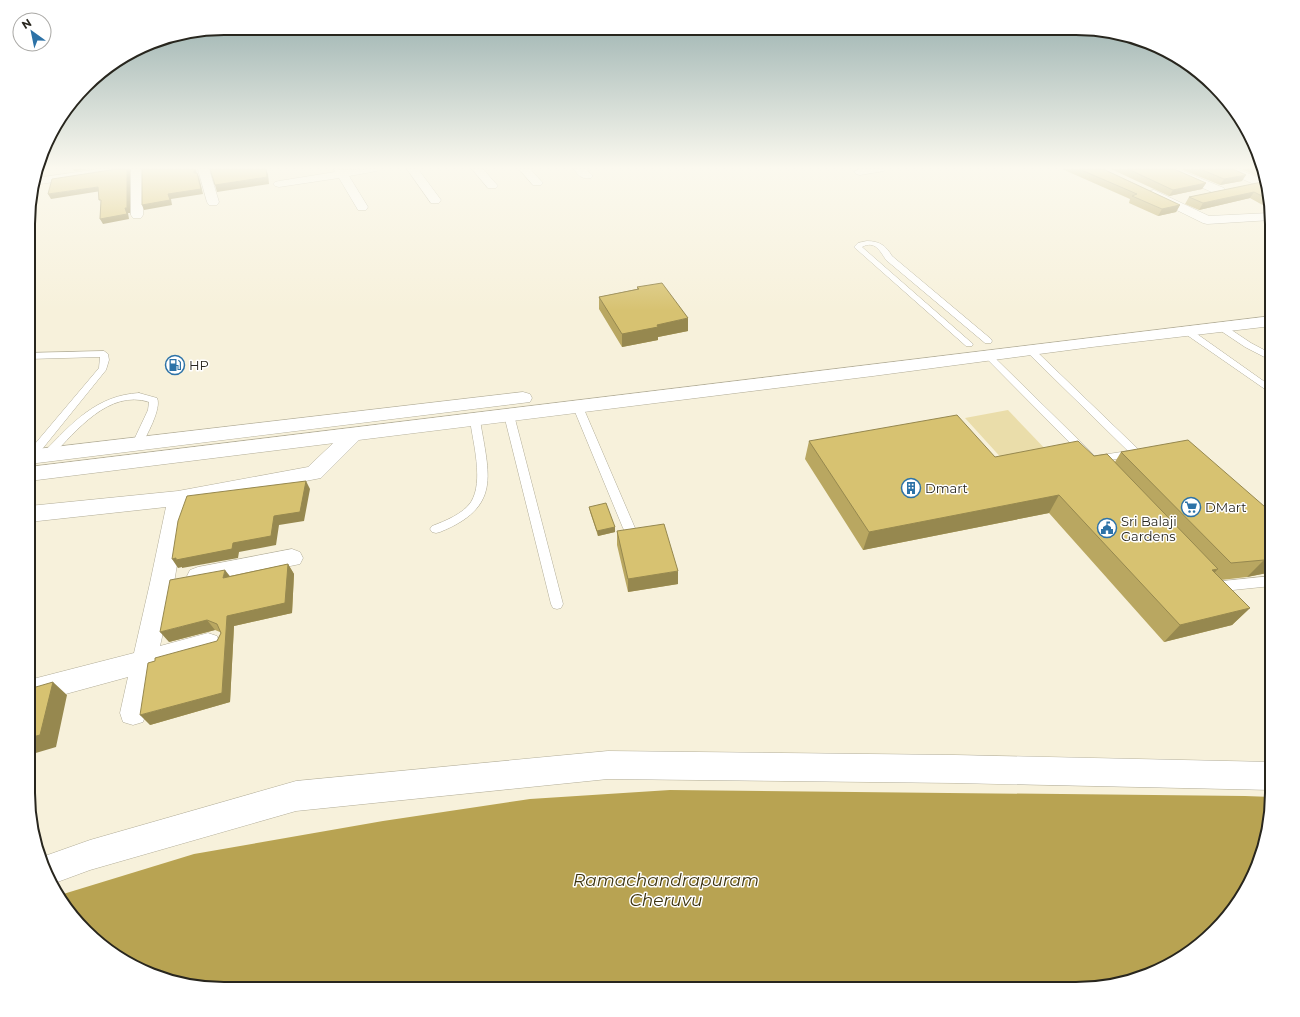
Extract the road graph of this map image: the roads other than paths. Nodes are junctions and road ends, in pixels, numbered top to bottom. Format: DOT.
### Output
graph roads {
  1 [pos="1200,216"];
  2 [pos="1265,217"];
  3 [pos="1265,309"];
  4 [pos="1265,322"];
  5 [pos="1221,327"];
  6 [pos="1187,331"];
  7 [pos="969,344"];
  8 [pos="988,348"];
  9 [pos="1030,350"];
  10 [pos="1265,354"];
  11 [pos="35,356"];
  12 [pos="1265,387"];
  13 [pos="578,407"];
  14 [pos="509,415"];
  15 [pos="475,420"];
  16 [pos="354,434"];
  17 [pos="137,444"];
  18 [pos="35,459"];
  19 [pos="35,459"];
  20 [pos="35,460"];
  21 [pos="35,460"];
  22 [pos="1093,460"];
  23 [pos="1104,472"];
  24 [pos="178,498"];
  25 [pos="35,513"];
  26 [pos="629,528"];
  27 [pos="436,529"];
  28 [pos="292,558"];
  29 [pos="1205,581"];
  30 [pos="1265,582"];
  31 [pos="162,583"];
  32 [pos="557,604"];
  33 [pos="215,642"];
  34 [pos="145,660"];
  35 [pos="35,690"];
  36 [pos="133,713"];
  37 [pos="1265,776"];
  38 [pos="51,869"];
  1 -- 2 [label="street"];
  3 -- 8 [label="highway"];
  4 -- 5 [label="highway"];
  5 -- 6 [label="highway"];
  5 -- 10 [label="lane"];
  6 -- 9 [label="highway"];
  6 -- 12 [label="lane"];
  7 -- 8 [label="highway"];
  7 -- 8 [label="lane"];
  7 -- 17 [label="highway"];
  8 -- 9 [label="highway"];
  8 -- 13 [label="highway"];
  8 -- 22 [label="lane"];
  9 -- 22 [label="lane"];
  11 -- 19 [label="lane"];
  13 -- 14 [label="highway"];
  13 -- 26 [label="lane"];
  14 -- 15 [label="highway"];
  14 -- 32 [label="lane"];
  15 -- 16 [label="highway"];
  15 -- 27 [label="lane"];
  16 -- 21 [label="highway"];
  16 -- 24 [label="street"];
  17 -- 18 [label="lane"];
  17 -- 20 [label="highway"];
  22 -- 23 [label="lane"];
  24 -- 25 [label="street"];
  24 -- 31 [label="street"];
  28 -- 31 [label="street"];
  29 -- 30 [label="lane"];
  31 -- 34 [label="street"];
  33 -- 34 [label="street"];
  34 -- 35 [label="street"];
  34 -- 36 [label="street"];
  37 -- 38 [label="street"];
}
